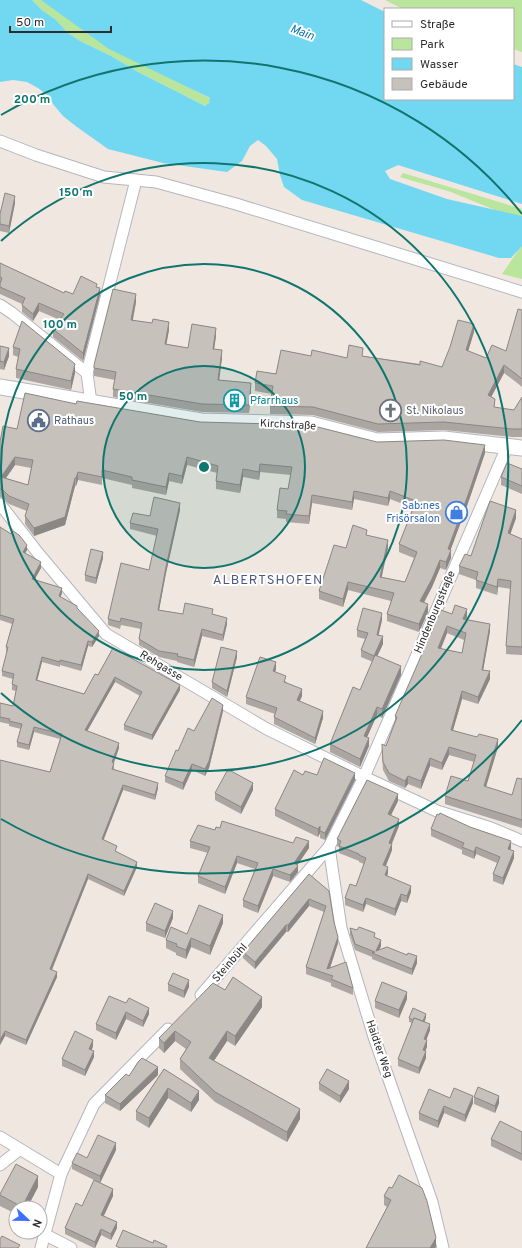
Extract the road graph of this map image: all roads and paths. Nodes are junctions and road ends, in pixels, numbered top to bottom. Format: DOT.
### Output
graph roads {
  1 [pos="0,141"];
  2 [pos="136,180"];
  3 [pos="522,292"];
  4 [pos="0,305"];
  5 [pos="87,373"];
  6 [pos="0,387"];
  7 [pos="92,402"];
  8 [pos="507,447"];
  9 [pos="522,448"];
  10 [pos="0,504"];
  11 [pos="364,777"];
  12 [pos="522,841"];
  13 [pos="329,847"];
  14 [pos="192,1005"];
  15 [pos="176,1021"];
  16 [pos="0,1137"];
  17 [pos="20,1150"];
  18 [pos="0,1165"];
  19 [pos="61,1174"];
  20 [pos="48,1220"];
  21 [pos="48,1236"];
  22 [pos="71,1248"];
  23 [pos="443,1248"];
  1 -- 2 [label="street"];
  2 -- 3 [label="street"];
  2 -- 5 [label="street"];
  4 -- 5 [label="street"];
  5 -- 7 [label="street"];
  6 -- 7 [label="street, Kirchstraße"];
  7 -- 8 [label="street, Kirchstraße"];
  8 -- 9 [label="street, Kirchstraße"];
  8 -- 11 [label="street, Hindenburgstraße"];
  10 -- 11 [label="street, Rehgasse"];
  11 -- 12 [label="street, Rehgasse"];
  11 -- 13 [label="street, Steinbühl"];
  13 -- 14 [label="street, Steinbühl"];
  13 -- 23 [label="street, Haidter Weg"];
  15 -- 19 [label="street"];
  16 -- 17 [label="street"];
  17 -- 18 [label="street"];
  17 -- 19 [label="street"];
  19 -- 20 [label="street"];
  21 -- 22 [label="street"];
}
